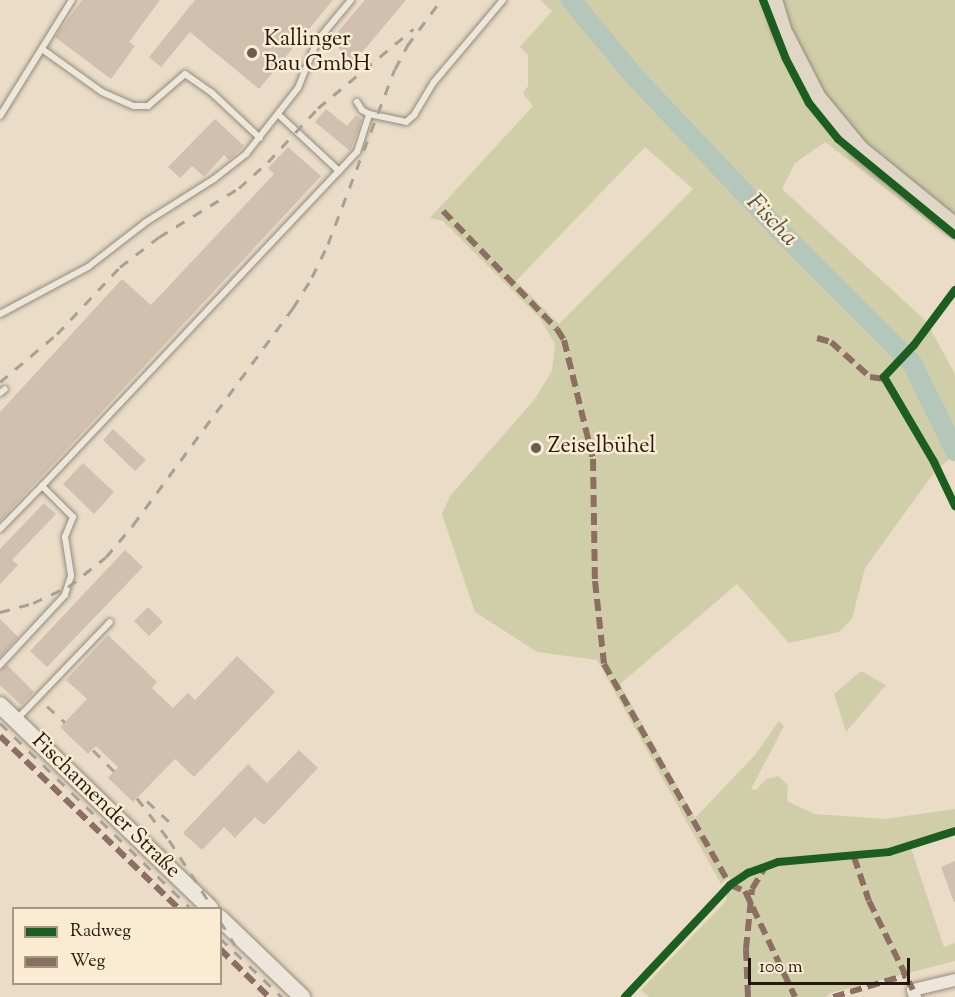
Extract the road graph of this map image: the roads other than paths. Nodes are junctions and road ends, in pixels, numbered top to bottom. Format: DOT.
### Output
graph roads {
  1 [pos="72,0"];
  2 [pos="351,0"];
  3 [pos="503,0"];
  4 [pos="773,0"];
  5 [pos="42,49"];
  6 [pos="357,102"];
  7 [pos="369,114"];
  8 [pos="0,116"];
  9 [pos="279,116"];
  10 [pos="260,138"];
  11 [pos="339,171"];
  12 [pos="955,226"];
  13 [pos="0,314"];
  14 [pos="42,486"];
  15 [pos="0,529"];
  16 [pos="110,622"];
  17 [pos="0,665"];
  18 [pos="0,705"];
  19 [pos="16,720"];
  20 [pos="208,907"];
  21 [pos="222,920"];
  22 [pos="955,980"];
  23 [pos="914,994"];
  24 [pos="302,997"];
  1 -- 5 [label="lane"];
  2 -- 9 [label="lane"];
  3 -- 7 [label="lane"];
  4 -- 12 [label="main road"];
  5 -- 8 [label="lane"];
  5 -- 10 [label="lane"];
  6 -- 7 [label="lane"];
  7 -- 11 [label="lane"];
  9 -- 10 [label="lane"];
  9 -- 11 [label="lane"];
  10 -- 13 [label="lane"];
  11 -- 14 [label="lane"];
  14 -- 15 [label="lane"];
  14 -- 17 [label="lane"];
  16 -- 19 [label="lane"];
  18 -- 19 [label="main road, Fischamender Straße"];
  19 -- 20 [label="main road, Fischamender Straße"];
  21 -- 24 [label="main road"];
  22 -- 23 [label="street"];
}
